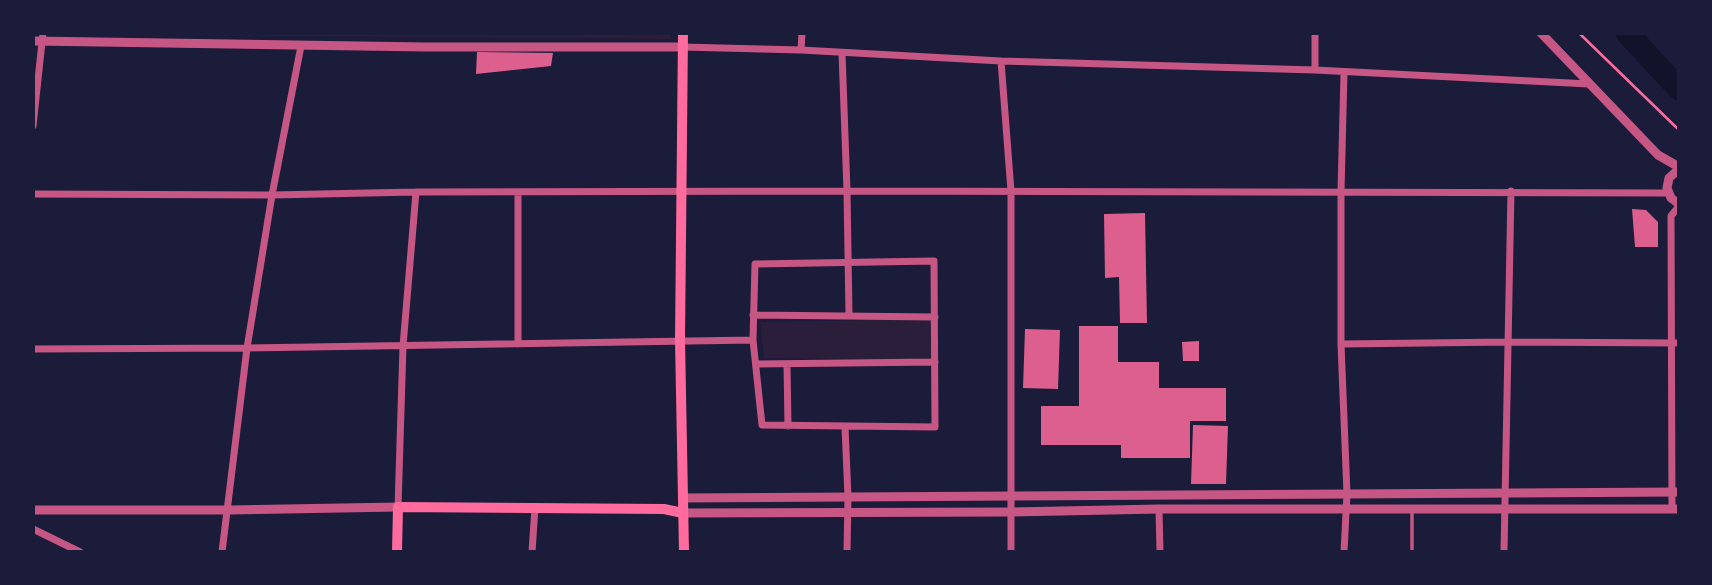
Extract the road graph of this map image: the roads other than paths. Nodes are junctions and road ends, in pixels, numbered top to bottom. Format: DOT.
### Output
graph roads {
  1 [pos="683,33"];
  2 [pos="802,33"];
  3 [pos="1315,33"];
  4 [pos="1541,33"];
  5 [pos="39,38"];
  6 [pos="301,46"];
  7 [pos="682,47"];
  8 [pos="802,50"];
  9 [pos="842,53"];
  10 [pos="1001,61"];
  11 [pos="1315,70"];
  12 [pos="1344,73"];
  13 [pos="1589,84"];
  14 [pos="33,126"];
  15 [pos="1658,155"];
  16 [pos="1679,168"];
  17 [pos="1669,178"];
  18 [pos="848,191"];
  19 [pos="1010,191"];
  20 [pos="1340,191"];
  21 [pos="1511,191"];
  22 [pos="416,192"];
  23 [pos="518,192"];
  24 [pos="680,192"];
  25 [pos="1668,193"];
  26 [pos="33,194"];
  27 [pos="272,195"];
  28 [pos="1679,205"];
  29 [pos="849,263"];
  30 [pos="753,315"];
  31 [pos="849,316"];
  32 [pos="935,317"];
  33 [pos="680,340"];
  34 [pos="753,340"];
  35 [pos="1508,342"];
  36 [pos="518,344"];
  37 [pos="1341,344"];
  38 [pos="1675,344"];
  39 [pos="403,346"];
  40 [pos="247,348"];
  41 [pos="33,349"];
  42 [pos="936,362"];
  43 [pos="756,364"];
  44 [pos="787,364"];
  45 [pos="789,426"];
  46 [pos="845,427"];
  47 [pos="1505,492"];
  48 [pos="1675,492"];
  49 [pos="1347,494"];
  50 [pos="1010,496"];
  51 [pos="848,497"];
  52 [pos="683,498"];
  53 [pos="398,507"];
  54 [pos="535,508"];
  55 [pos="1346,508"];
  56 [pos="1506,508"];
  57 [pos="1159,509"];
  58 [pos="1412,509"];
  59 [pos="1675,509"];
  60 [pos="33,510"];
  61 [pos="228,510"];
  62 [pos="847,512"];
  63 [pos="1011,512"];
  64 [pos="683,513"];
  65 [pos="33,529"];
  66 [pos="80,552"];
  67 [pos="222,552"];
  68 [pos="397,552"];
  69 [pos="532,552"];
  70 [pos="684,552"];
  71 [pos="847,552"];
  72 [pos="1011,552"];
  73 [pos="1160,552"];
  74 [pos="1345,552"];
  75 [pos="1412,552"];
  76 [pos="1504,552"];
  1 -- 7 [label="main road"];
  2 -- 8 [label="street"];
  3 -- 11 [label="street"];
  4 -- 13 [label="street"];
  5 -- 6 [label="street"];
  5 -- 14 [label="street"];
  6 -- 7 [label="street"];
  6 -- 27 [label="street"];
  7 -- 8 [label="street"];
  7 -- 24 [label="main road"];
  8 -- 9 [label="street"];
  9 -- 10 [label="street"];
  9 -- 18 [label="street"];
  10 -- 11 [label="street"];
  10 -- 19 [label="street"];
  11 -- 12 [label="street"];
  12 -- 13 [label="street"];
  12 -- 20 [label="street"];
  13 -- 15 [label="street"];
  15 -- 16 [label="street"];
  15 -- 17 [label="street"];
  16 -- 17 [label="street"];
  17 -- 25 [label="street"];
  18 -- 19 [label="street"];
  18 -- 24 [label="street"];
  18 -- 29 [label="street"];
  19 -- 20 [label="street"];
  19 -- 50 [label="street"];
  20 -- 21 [label="street"];
  20 -- 37 [label="street"];
  21 -- 25 [label="street"];
  21 -- 35 [label="street"];
  22 -- 23 [label="street"];
  22 -- 27 [label="street"];
  22 -- 39 [label="street"];
  23 -- 24 [label="street"];
  23 -- 36 [label="street"];
  24 -- 33 [label="main road"];
  25 -- 28 [label="street"];
  26 -- 27 [label="street"];
  27 -- 40 [label="street"];
  28 -- 38 [label="street"];
  29 -- 30 [label="street"];
  29 -- 31 [label="street"];
  29 -- 32 [label="street"];
  30 -- 31 [label="street"];
  30 -- 34 [label="street"];
  31 -- 32 [label="street"];
  32 -- 42 [label="street"];
  33 -- 34 [label="street"];
  33 -- 36 [label="street"];
  33 -- 52 [label="main road"];
  34 -- 43 [label="street"];
  35 -- 37 [label="street"];
  35 -- 38 [label="street"];
  35 -- 47 [label="street"];
  36 -- 39 [label="street"];
  37 -- 49 [label="street"];
  38 -- 48 [label="street"];
  39 -- 40 [label="street"];
  39 -- 53 [label="street"];
  40 -- 41 [label="street"];
  40 -- 61 [label="street"];
  42 -- 44 [label="street"];
  42 -- 46 [label="street"];
  43 -- 44 [label="street"];
  43 -- 45 [label="street"];
  44 -- 45 [label="street"];
  45 -- 46 [label="street"];
  46 -- 51 [label="street"];
  47 -- 48 [label="street"];
  47 -- 49 [label="street"];
  47 -- 56 [label="street"];
  48 -- 59 [label="street"];
  49 -- 50 [label="street"];
  49 -- 55 [label="street"];
  50 -- 51 [label="street"];
  50 -- 63 [label="street"];
  51 -- 52 [label="street"];
  51 -- 62 [label="street"];
  52 -- 64 [label="main road"];
  53 -- 54 [label="main road"];
  53 -- 61 [label="street"];
  53 -- 68 [label="main road"];
  54 -- 64 [label="main road"];
  54 -- 69 [label="street"];
  55 -- 57 [label="street"];
  55 -- 58 [label="street"];
  55 -- 74 [label="street"];
  56 -- 58 [label="street"];
  56 -- 59 [label="street"];
  56 -- 76 [label="street"];
  57 -- 63 [label="street"];
  57 -- 73 [label="street"];
  58 -- 75 [label="lane"];
  60 -- 61 [label="street"];
  61 -- 67 [label="street"];
  62 -- 63 [label="street"];
  62 -- 64 [label="street"];
  62 -- 71 [label="street"];
  63 -- 72 [label="street"];
  64 -- 70 [label="main road"];
  65 -- 66 [label="street"];
}
